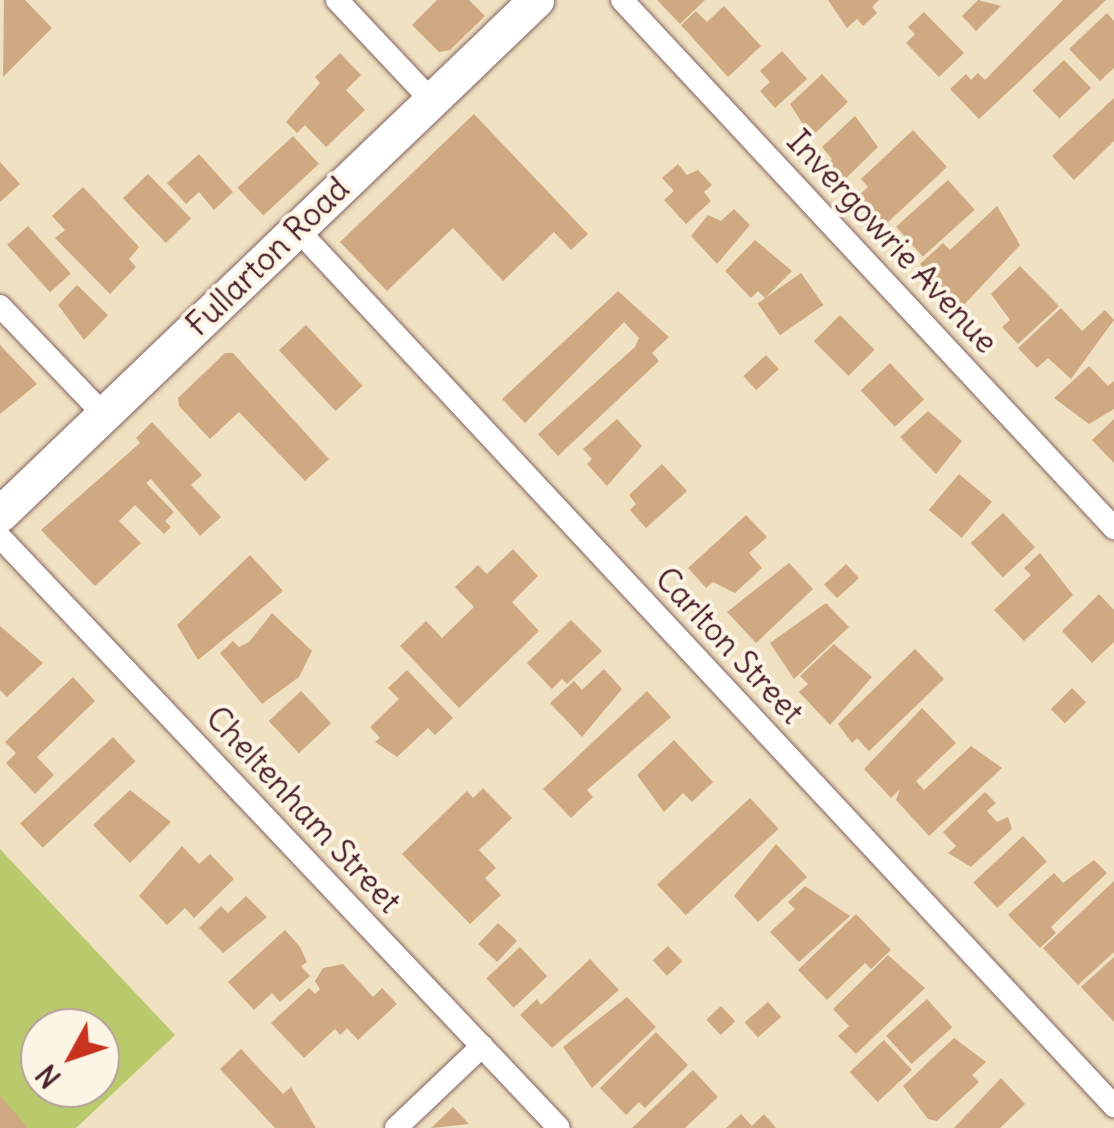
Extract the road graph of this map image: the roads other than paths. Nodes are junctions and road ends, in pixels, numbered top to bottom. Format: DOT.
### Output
graph roads {
  1 [pos="336,0"];
  2 [pos="536,0"];
  3 [pos="622,0"];
  4 [pos="432,100"];
  5 [pos="297,229"];
  6 [pos="0,306"];
  7 [pos="104,414"];
  8 [pos="0,514"];
  9 [pos="1114,528"];
  10 [pos="0,537"];
  11 [pos="482,1046"];
  12 [pos="1114,1106"];
  13 [pos="396,1128"];
  14 [pos="559,1128"];
  1 -- 4 [label="street"];
  2 -- 4 [label="main road, Fullarton Road"];
  3 -- 9 [label="street, Invergowrie Avenue"];
  4 -- 5 [label="main road, Fullarton Road"];
  5 -- 7 [label="main road, Fullarton Road"];
  5 -- 12 [label="street, Carlton Street"];
  6 -- 7 [label="street"];
  7 -- 8 [label="main road, Fullarton Road"];
  10 -- 11 [label="street, Cheltenham Street"];
  11 -- 13 [label="street"];
  11 -- 14 [label="street, Cheltenham Street"];
}
